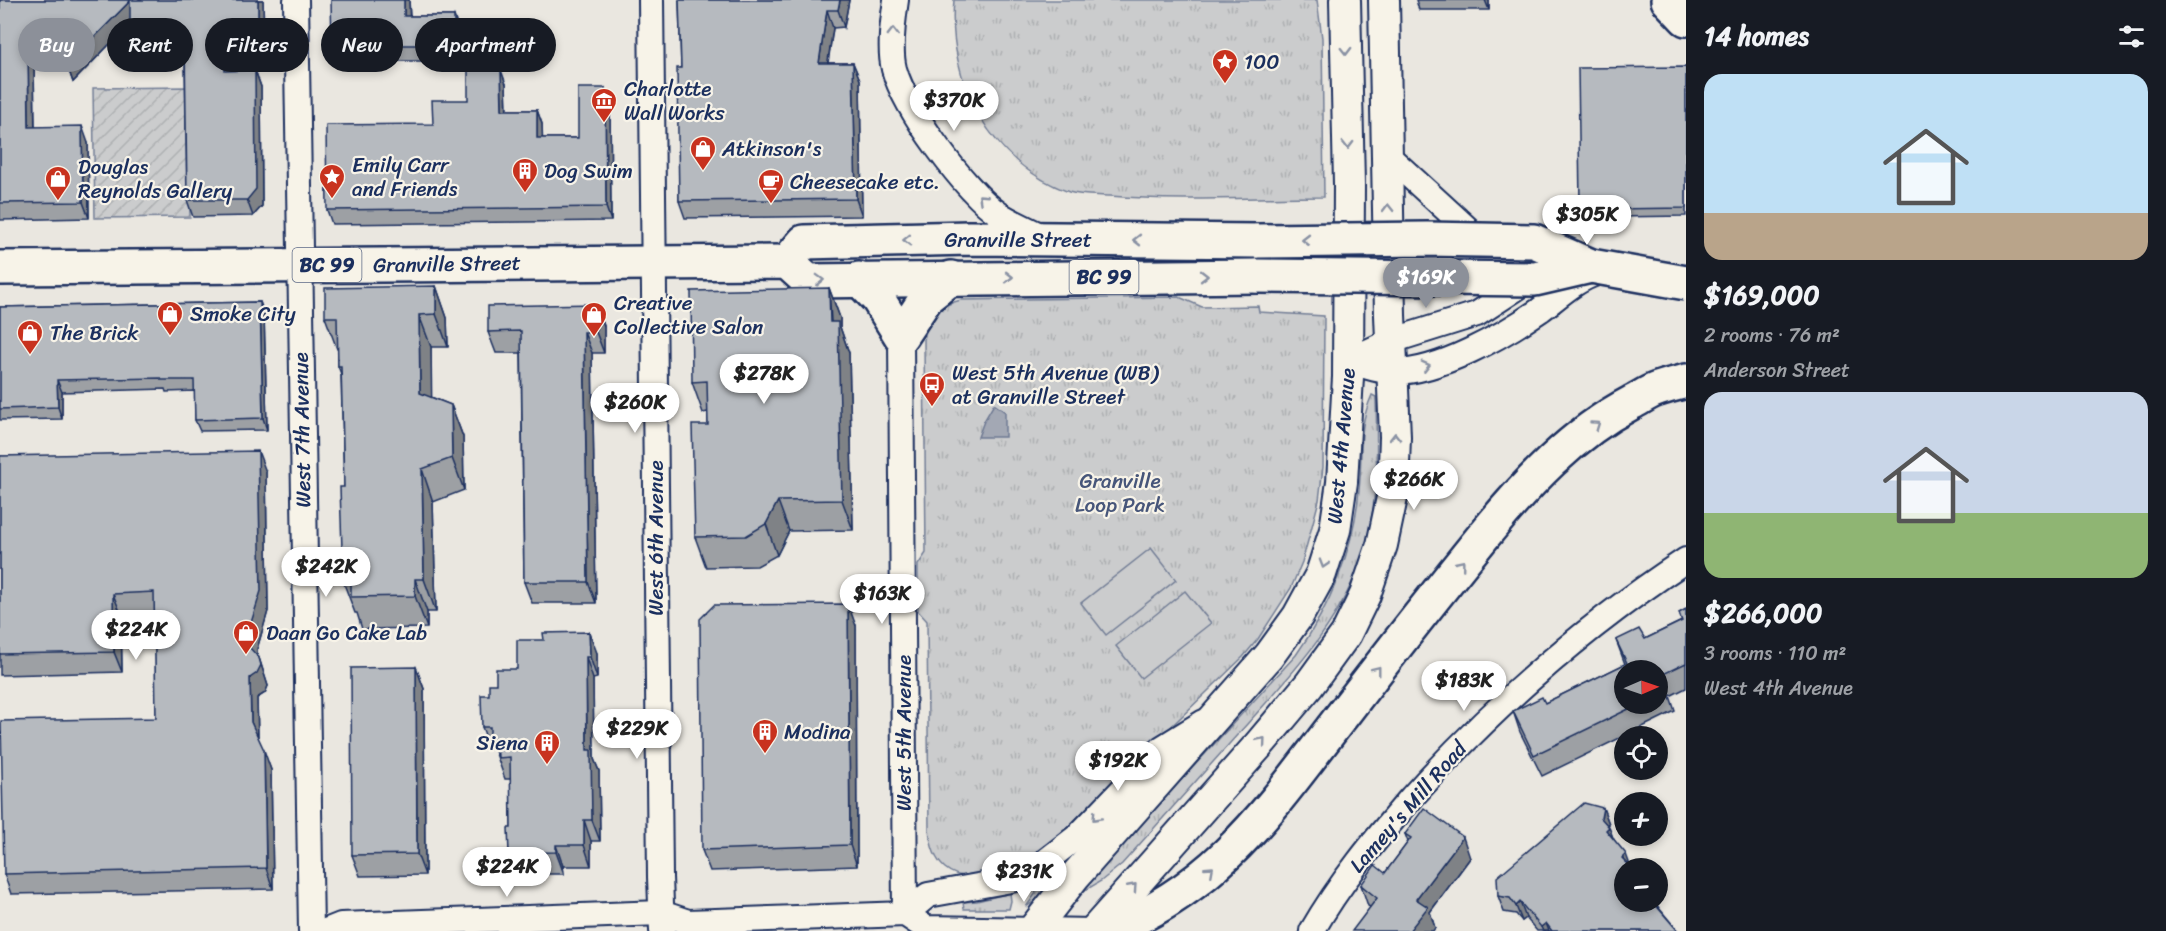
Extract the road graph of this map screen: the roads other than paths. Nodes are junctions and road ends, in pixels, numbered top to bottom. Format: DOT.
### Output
graph roads {
  1 [pos="296,0"];
  2 [pos="651,0"];
  3 [pos="896,0"];
  4 [pos="1346,0"];
  5 [pos="1384,0"];
  6 [pos="1668,0"];
  7 [pos="1686,20"];
  8 [pos="1387,155"];
  9 [pos="1049,240"];
  10 [pos="654,262"];
  11 [pos="787,262"];
  12 [pos="1686,264"];
  13 [pos="300,265"];
  14 [pos="1585,267"];
  15 [pos="0,268"];
  16 [pos="951,278"];
  17 [pos="860,279"];
  18 [pos="1671,282"];
  19 [pos="1686,291"];
  20 [pos="901,336"];
  21 [pos="1391,341"];
  22 [pos="1348,361"];
  23 [pos="1393,372"];
  24 [pos="1686,381"];
  25 [pos="1686,560"];
  26 [pos="1220,713"];
  27 [pos="905,914"];
  28 [pos="662,922"];
  29 [pos="683,927"];
  30 [pos="1033,930"];
  31 [pos="311,931"];
  32 [pos="326,931"];
  33 [pos="1094,931"];
  34 [pos="1106,931"];
  35 [pos="1312,931"];
  1 -- 13 [label="street, West 7th Avenue"];
  2 -- 10 [label="street, West 6th Avenue"];
  9 -- 3 [label="street, one-way"];
  4 -- 22 [label="main road, West 4th Avenue, one-way"];
  5 -- 8 [label="main road"];
  6 -- 7 [label="highway"];
  8 -- 14 [label="street"];
  21 -- 8 [label="main road, one-way"];
  9 -- 11 [label="highway, Granville Street / BC 99, one-way"];
  14 -- 9 [label="highway, Granville Street / BC 99, one-way, bridge"];
  10 -- 11 [label="highway, Granville Street / BC 99"];
  10 -- 13 [label="highway, Granville Street / BC 99"];
  10 -- 28 [label="street, West 6th Avenue"];
  11 -- 17 [label="highway, Granville Street / BC 99, one-way"];
  12 -- 18 [label="street"];
  13 -- 15 [label="highway, Granville Street / BC 99"];
  13 -- 31 [label="street, West 7th Avenue"];
  16 -- 14 [label="highway, Granville Street / BC 99, one-way, bridge"];
  14 -- 18 [label="highway, BC 99, bridge"];
  14 -- 21 [label="street"];
  23 -- 14 [label="street, one-way"];
  16 -- 17 [label="highway, Granville Street / BC 99"];
  16 -- 20 [label="highway"];
  17 -- 20 [label="highway"];
  18 -- 19 [label="street"];
  20 -- 27 [label="street, West 5th Avenue"];
  21 -- 22 [label="street"];
  21 -- 23 [label="main road"];
  22 -- 23 [label="street"];
  22 -- 26 [label="main road, West 4th Avenue, one-way"];
  33 -- 23 [label="main road, one-way"];
  34 -- 24 [label="highway, one-way"];
  25 -- 35 [label="street, Lamey's Mill Road"];
  26 -- 27 [label="street, one-way"];
  26 -- 30 [label="main road, West 4th Avenue"];
  27 -- 29 [label="street"];
  27 -- 30 [label="street"];
  28 -- 29 [label="street"];
  28 -- 32 [label="street"];
  30 -- 33 [label="street"];
}
